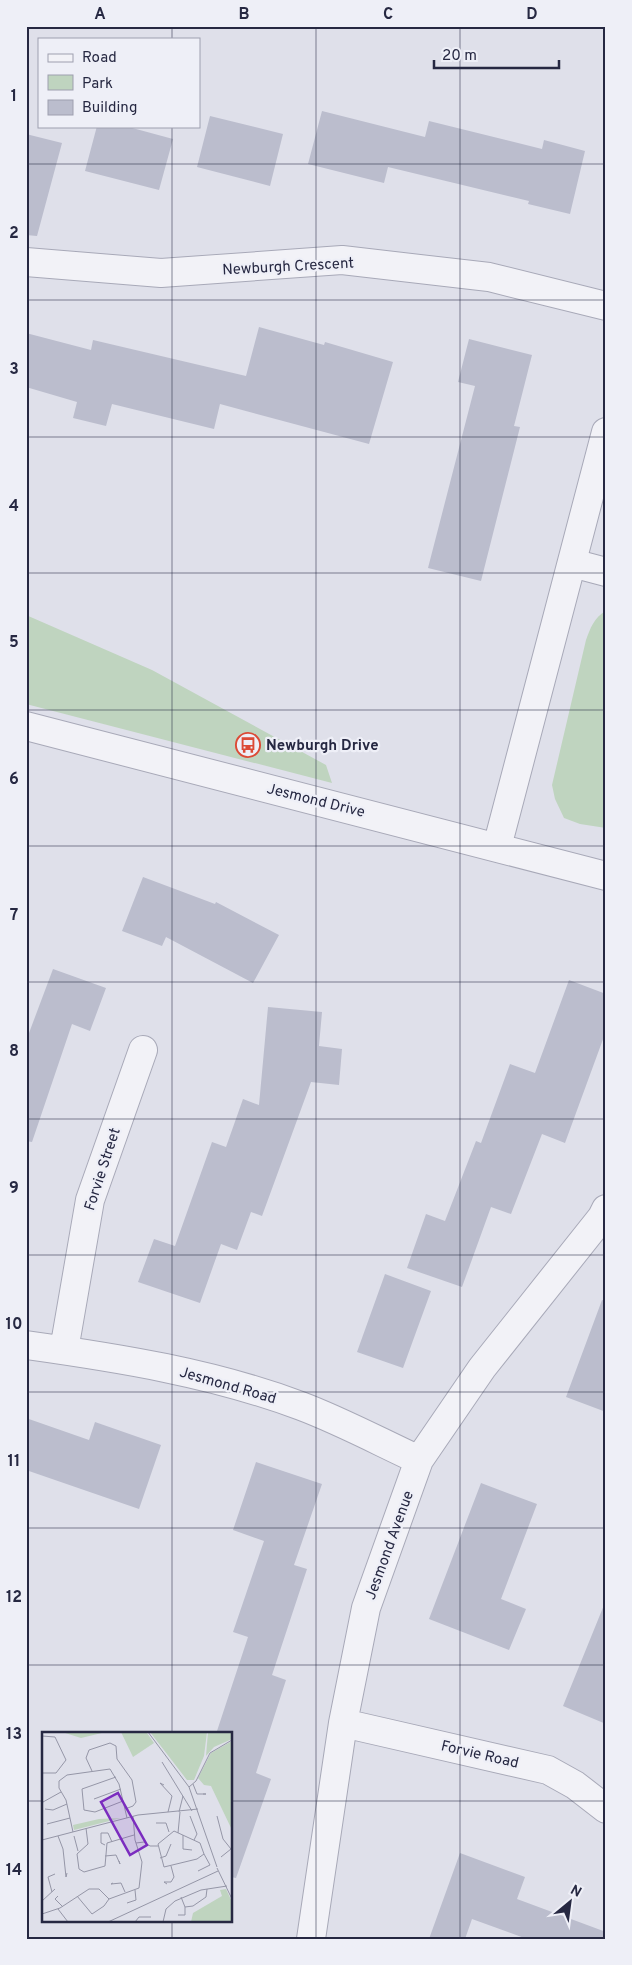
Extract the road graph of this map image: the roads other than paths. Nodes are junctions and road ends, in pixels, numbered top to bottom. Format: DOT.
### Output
graph roads {
  1 [pos="26,262"];
  2 [pos="606,306"];
  3 [pos="606,432"];
  4 [pos="572,563"];
  5 [pos="606,572"];
  6 [pos="26,726"];
  7 [pos="497,848"];
  8 [pos="606,876"];
  9 [pos="143,1050"];
  10 [pos="605,1216"];
  11 [pos="26,1345"];
  12 [pos="64,1350"];
  13 [pos="419,1460"];
  14 [pos="343,1723"];
  15 [pos="606,1810"];
  16 [pos="311,1939"];
  1 -- 2 [label="street, Newburgh Crescent"];
  3 -- 4 [label="street"];
  4 -- 5 [label="street"];
  4 -- 7 [label="street"];
  6 -- 7 [label="street, Jesmond Drive"];
  7 -- 8 [label="street, Jesmond Drive"];
  9 -- 12 [label="street, Forvie Street"];
  10 -- 13 [label="street, Jesmond Avenue"];
  11 -- 12 [label="street, Jesmond Road"];
  12 -- 13 [label="street, Jesmond Road"];
  13 -- 14 [label="street, Jesmond Avenue"];
  14 -- 15 [label="street, Forvie Road"];
  14 -- 16 [label="street, Jesmond Avenue"];
}
